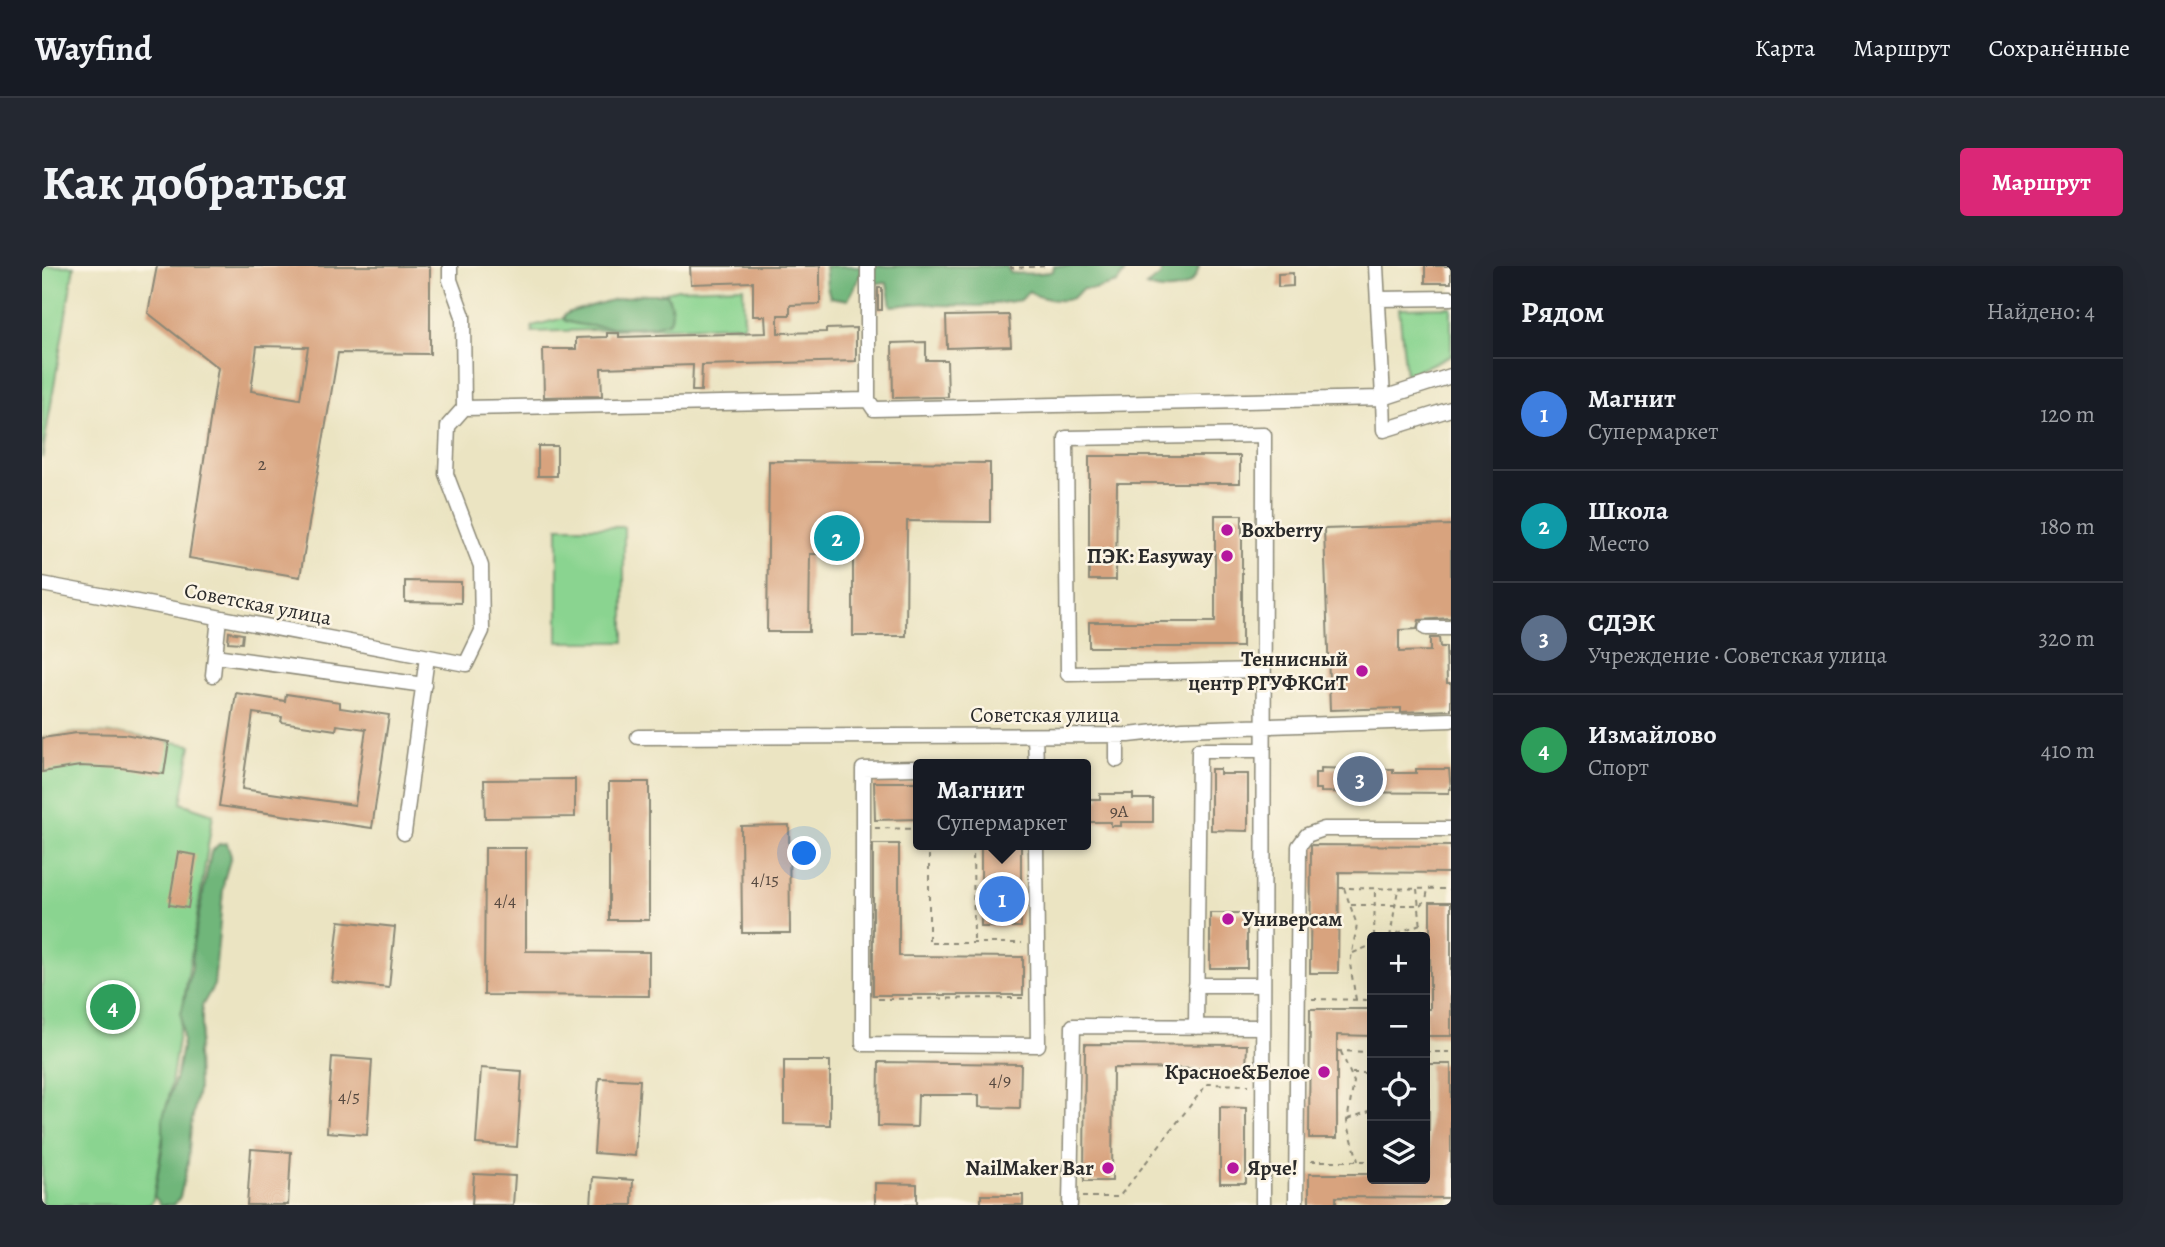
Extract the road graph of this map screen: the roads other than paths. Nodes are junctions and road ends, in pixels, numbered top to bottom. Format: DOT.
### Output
graph roads {
  1 [pos="450,266"];
  2 [pos="868,266"];
  3 [pos="1377,266"];
  4 [pos="1451,298"];
  5 [pos="1378,299"];
  6 [pos="1451,376"];
  7 [pos="1383,398"];
  8 [pos="868,400"];
  9 [pos="464,408"];
  10 [pos="1451,409"];
  11 [pos="42,584"];
  12 [pos="219,618"];
  13 [pos="1426,628"];
  14 [pos="1451,628"];
  15 [pos="215,656"];
  16 [pos="427,657"];
  17 [pos="1263,670"];
  18 [pos="213,675"];
  19 [pos="424,685"];
  20 [pos="1451,720"];
  21 [pos="1262,726"];
  22 [pos="1117,735"];
  23 [pos="1035,736"];
  24 [pos="638,737"];
  25 [pos="1262,750"];
  26 [pos="1035,759"];
  27 [pos="1117,760"];
  28 [pos="913,768"];
  29 [pos="1451,829"];
  30 [pos="404,833"];
  31 [pos="1036,850"];
  32 [pos="1196,985"];
  33 [pos="1262,985"];
  34 [pos="1196,1027"];
  35 [pos="1262,1027"];
  36 [pos="1070,1201"];
  37 [pos="1263,1205"];
  38 [pos="1296,1205"];
  1 -- 9 [label="street"];
  2 -- 8 [label="street"];
  3 -- 5 [label="street"];
  4 -- 5 [label="street"];
  5 -- 7 [label="street"];
  6 -- 7 [label="street"];
  7 -- 8 [label="street"];
  7 -- 10 [label="street"];
  8 -- 9 [label="street"];
  9 -- 16 [label="street, Советская улица"];
  11 -- 12 [label="street, Советская улица"];
  12 -- 15 [label="street"];
  12 -- 16 [label="street, Советская улица"];
  13 -- 14 [label="street"];
  15 -- 18 [label="street"];
  15 -- 19 [label="street"];
  16 -- 19 [label="street"];
  17 -- 17 [label="street"];
  17 -- 21 [label="street"];
  19 -- 30 [label="street"];
  20 -- 21 [label="street, Советская улица"];
  21 -- 22 [label="street, Советская улица"];
  21 -- 25 [label="street"];
  22 -- 23 [label="street, Советская улица"];
  22 -- 27 [label="street"];
  23 -- 24 [label="street, Советская улица"];
  23 -- 26 [label="street"];
  25 -- 32 [label="street"];
  25 -- 33 [label="street"];
  28 -- 31 [label="street"];
  29 -- 38 [label="street"];
  32 -- 33 [label="street"];
  32 -- 34 [label="street"];
  33 -- 35 [label="street"];
  34 -- 35 [label="street"];
  34 -- 36 [label="street"];
  35 -- 37 [label="street"];
}
